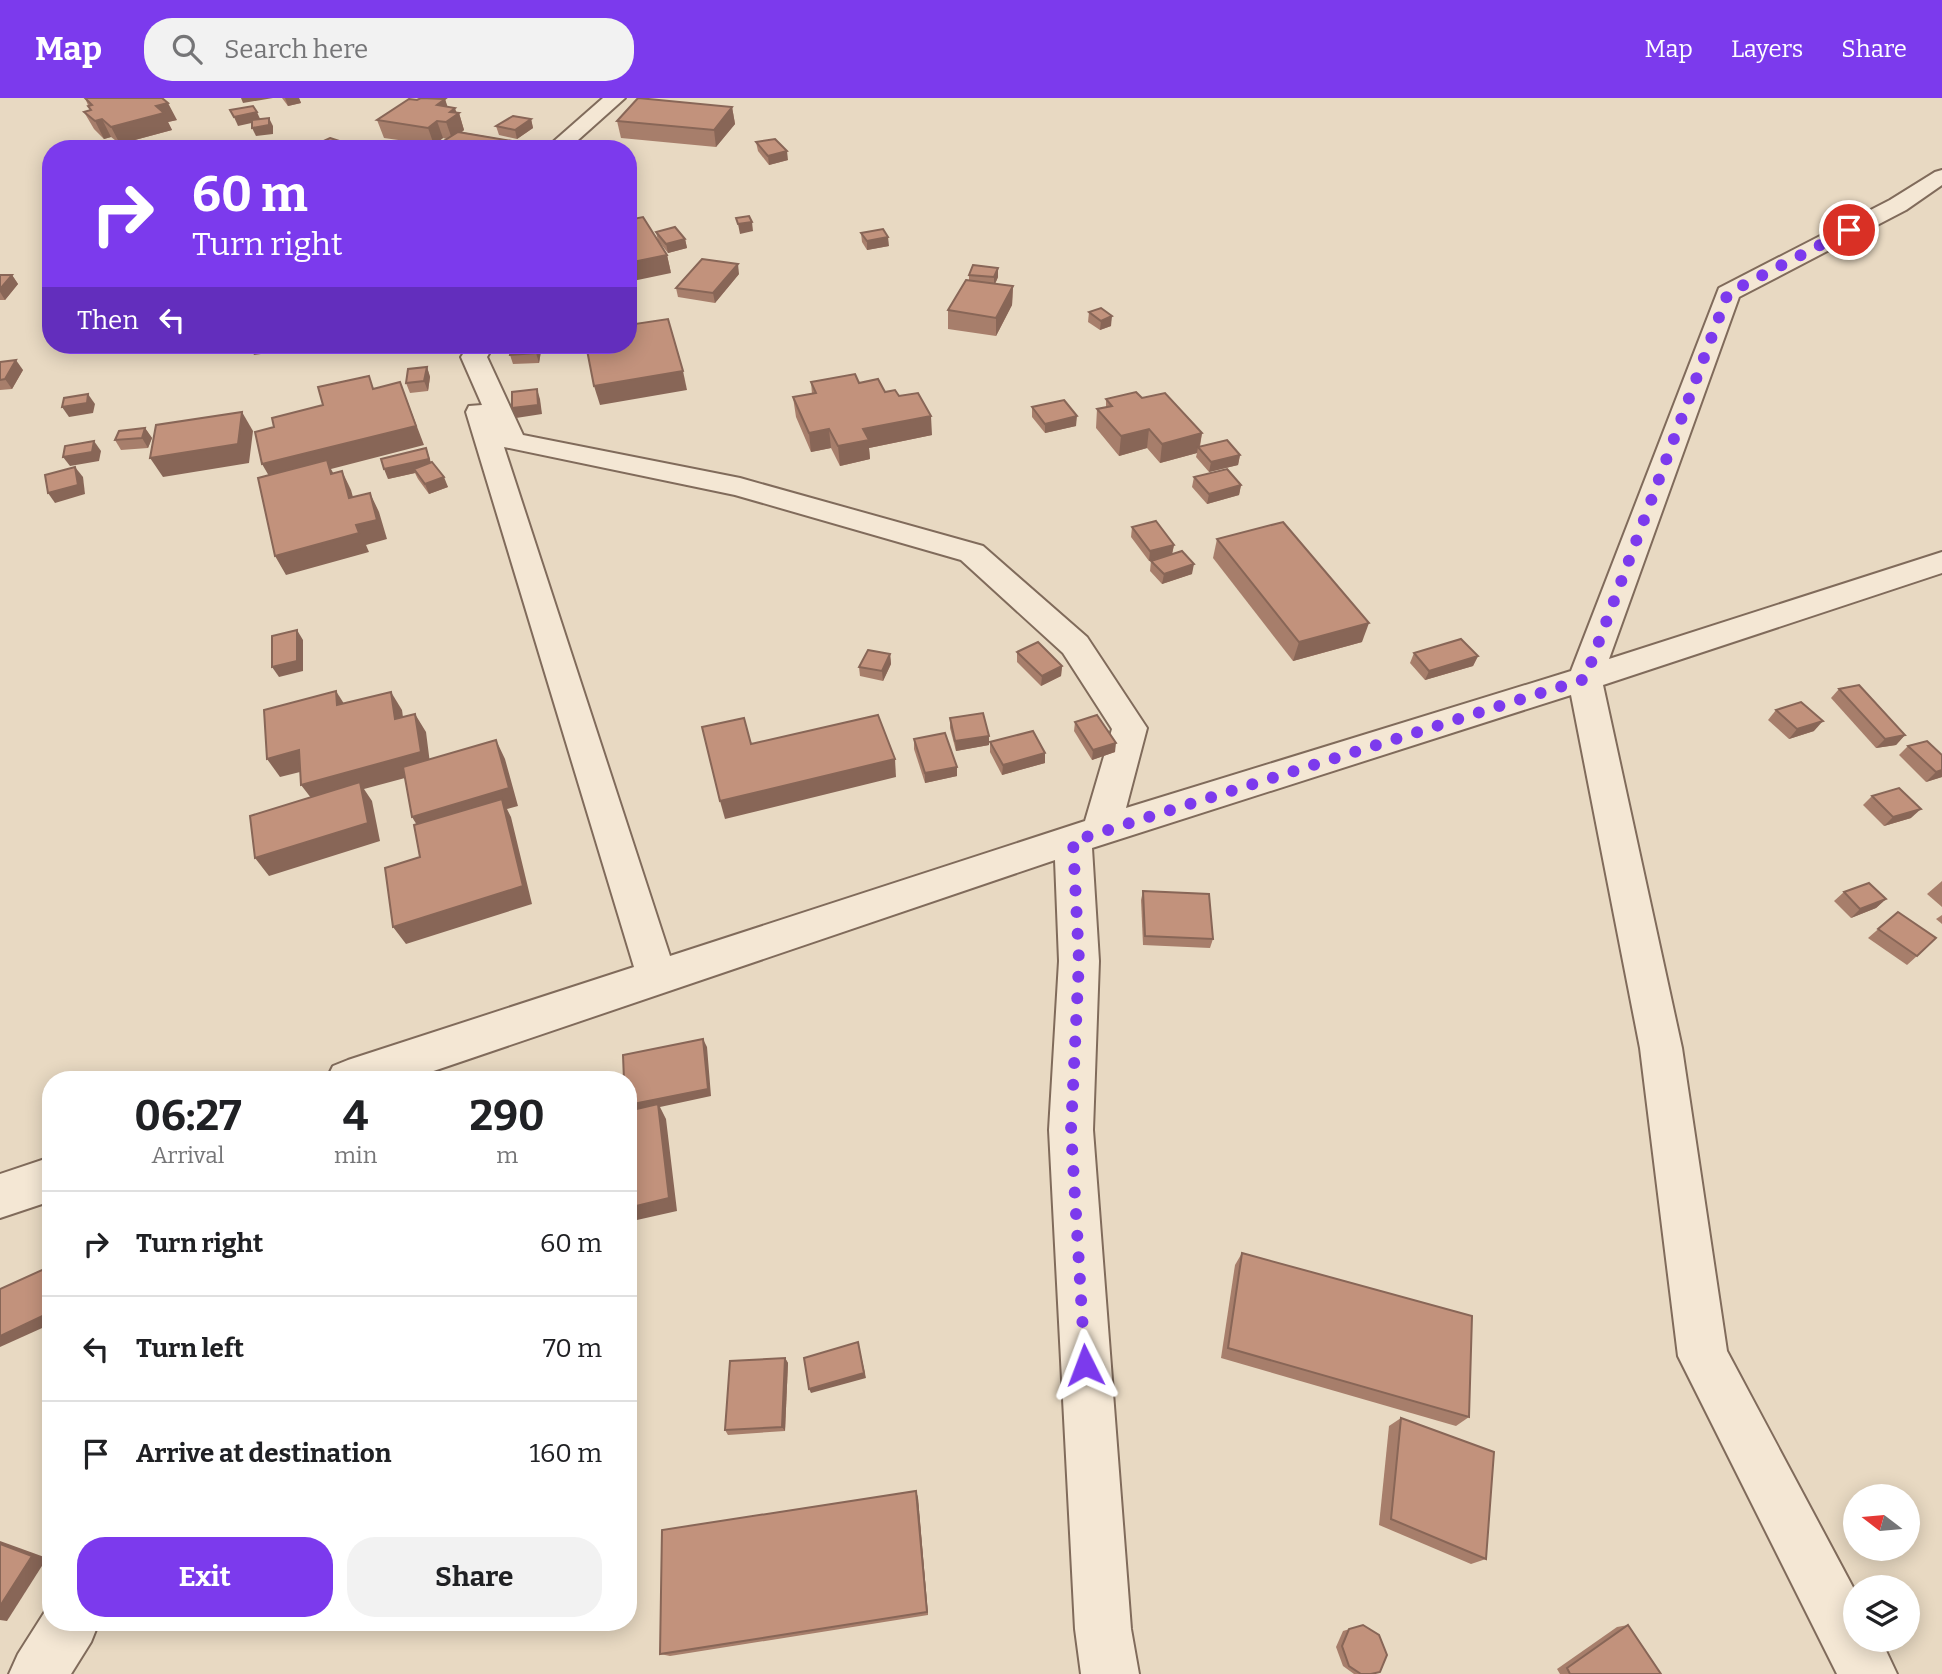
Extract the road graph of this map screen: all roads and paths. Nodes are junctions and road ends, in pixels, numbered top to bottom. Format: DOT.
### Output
graph roads {
  1 [pos="615,98"];
  2 [pos="566,140"];
  3 [pos="1942,176"];
  4 [pos="461,354"];
  5 [pos="476,354"];
  6 [pos="1942,562"];
  7 [pos="1585,679"];
  8 [pos="1087,835"];
  9 [pos="657,977"];
  10 [pos="426,1066"];
  11 [pos="398,1071"];
  12 [pos="42,1182"];
  13 [pos="0,1196"];
  14 [pos="65,1631"];
  15 [pos="38,1674"];
  16 [pos="1110,1674"];
  17 [pos="1868,1674"];
  1 -- 2 [label="street"];
  3 -- 7 [label="street"];
  4 -- 9 [label="street"];
  5 -- 8 [label="street"];
  6 -- 7 [label="street"];
  7 -- 8 [label="street"];
  7 -- 17 [label="street"];
  8 -- 9 [label="street"];
  8 -- 16 [label="street"];
  9 -- 10 [label="street"];
  10 -- 11 [label="street"];
  12 -- 13 [label="street"];
  14 -- 15 [label="street"];
}
